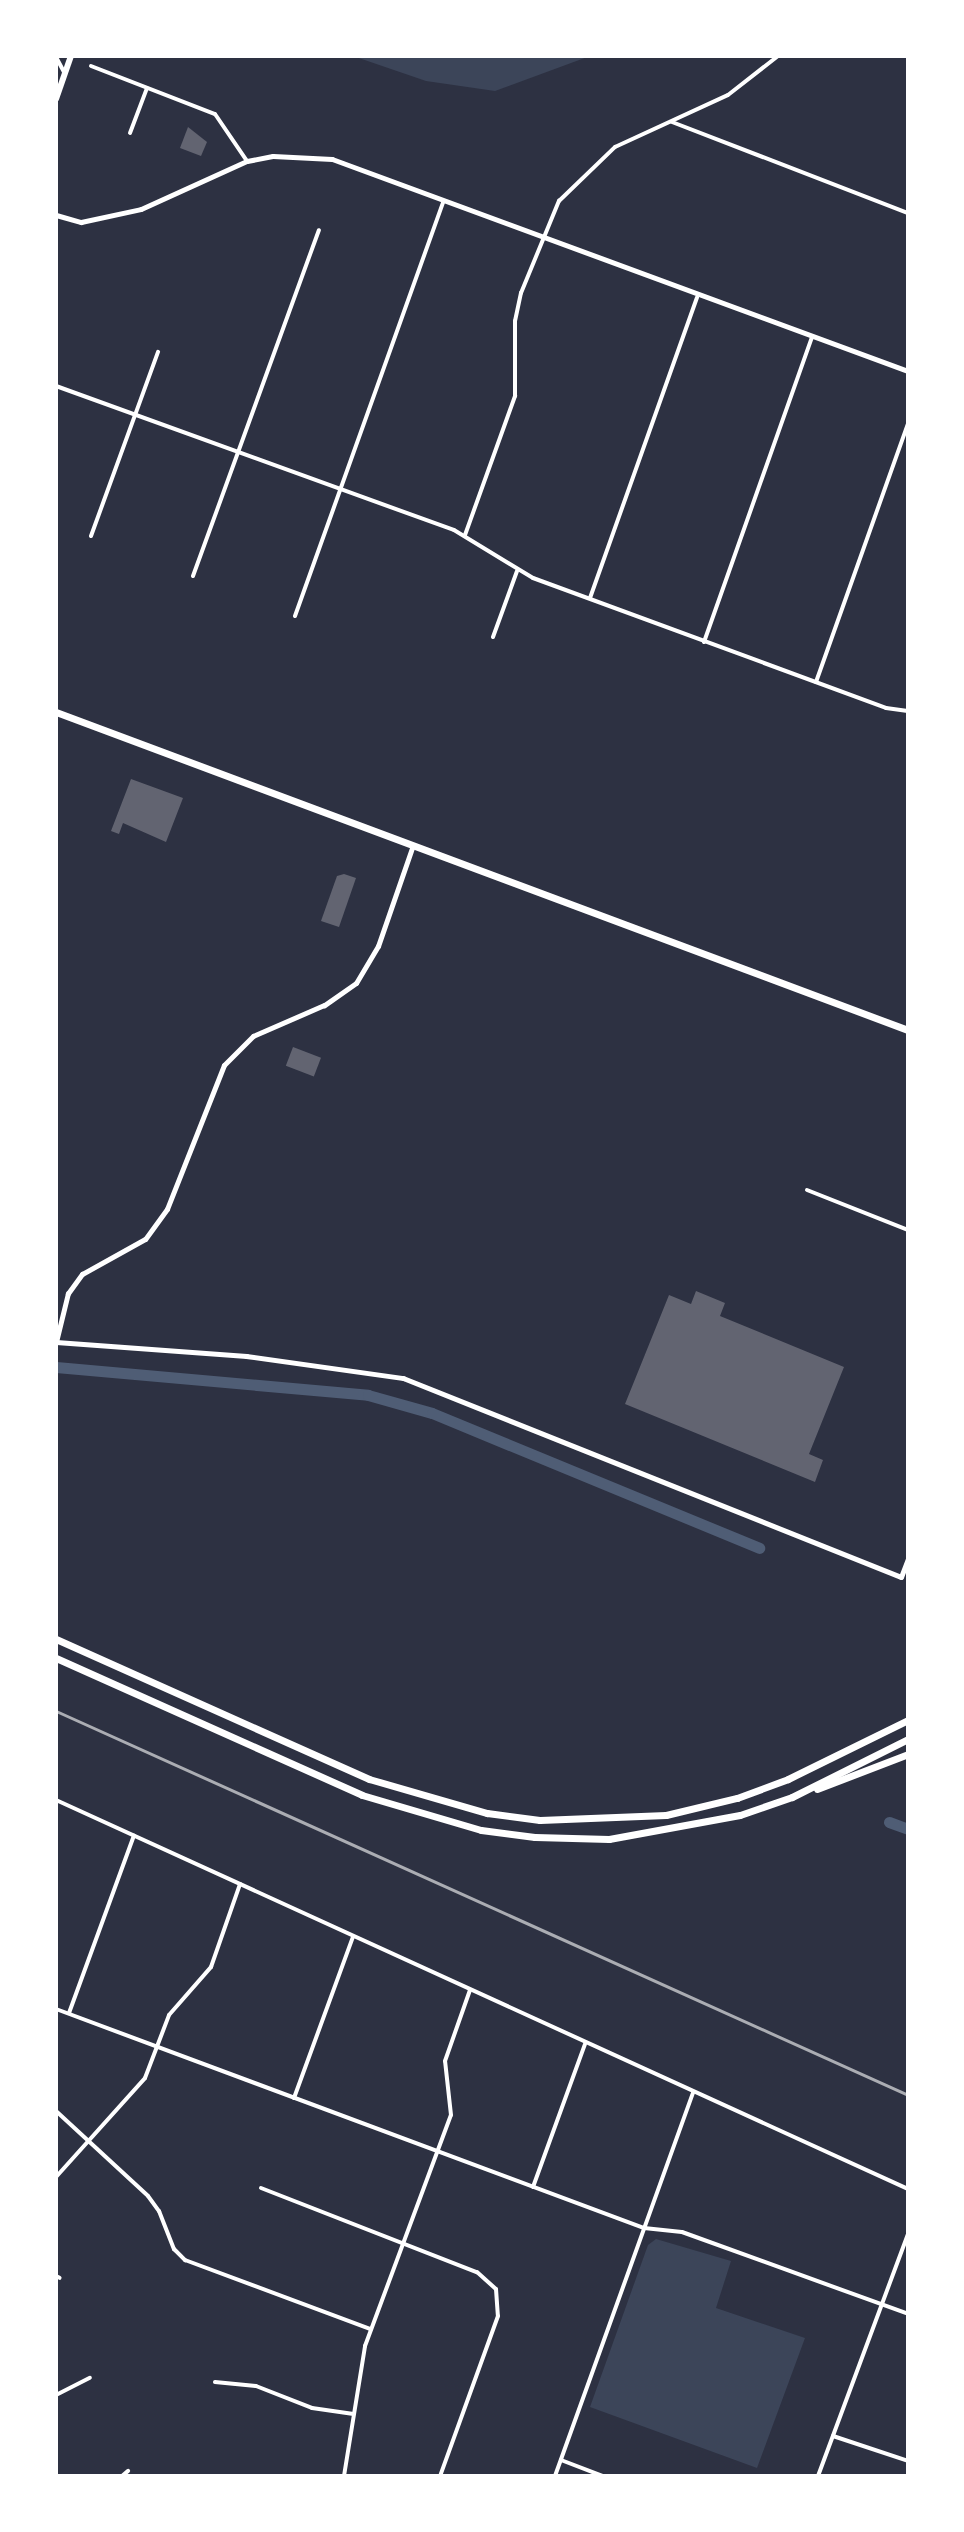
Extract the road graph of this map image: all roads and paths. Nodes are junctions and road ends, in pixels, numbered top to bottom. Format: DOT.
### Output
graph roads {
  1 [pos="71,56"];
  2 [pos="778,56"];
  3 [pos="56,57"];
  4 [pos="91,66"];
  5 [pos="65,73"];
  6 [pos="147,88"];
  7 [pos="56,99"];
  8 [pos="672,122"];
  9 [pos="130,133"];
  10 [pos="247,161"];
  11 [pos="443,203"];
  12 [pos="908,213"];
  13 [pos="56,215"];
  14 [pos="319,230"];
  15 [pos="540,238"];
  16 [pos="697,297"];
  17 [pos="812,337"];
  18 [pos="158,352"];
  19 [pos="908,371"];
  20 [pos="56,386"];
  21 [pos="136,415"];
  22 [pos="908,424"];
  23 [pos="239,452"];
  24 [pos="340,488"];
  25 [pos="465,535"];
  26 [pos="91,536"];
  27 [pos="517,571"];
  28 [pos="193,576"];
  29 [pos="590,598"];
  30 [pos="295,616"];
  31 [pos="493,637"];
  32 [pos="704,642"];
  33 [pos="816,682"];
  34 [pos="908,711"];
  35 [pos="56,712"];
  36 [pos="413,845"];
  37 [pos="908,1030"];
  38 [pos="807,1190"];
  39 [pos="908,1230"];
  40 [pos="56,1342"];
  41 [pos="908,1559"];
  42 [pos="901,1577"];
  43 [pos="908,1579"];
  44 [pos="56,1639"];
  45 [pos="56,1658"];
  46 [pos="908,1718"];
  47 [pos="908,1739"];
  48 [pos="908,1754"];
  49 [pos="792,1797"];
  50 [pos="56,1800"];
  51 [pos="134,1835"];
  52 [pos="240,1884"];
  53 [pos="353,1937"];
  54 [pos="470,1990"];
  55 [pos="56,2009"];
  56 [pos="69,2013"];
  57 [pos="585,2044"];
  58 [pos="157,2046"];
  59 [pos="693,2093"];
  60 [pos="294,2098"];
  61 [pos="56,2111"];
  62 [pos="90,2141"];
  63 [pos="437,2151"];
  64 [pos="56,2177"];
  65 [pos="533,2187"];
  66 [pos="261,2188"];
  67 [pos="908,2189"];
  68 [pos="644,2228"];
  69 [pos="908,2234"];
  70 [pos="403,2243"];
  71 [pos="881,2305"];
  72 [pos="908,2314"];
  73 [pos="371,2329"];
  74 [pos="90,2378"];
  75 [pos="215,2382"];
  76 [pos="56,2395"];
  77 [pos="354,2414"];
  78 [pos="833,2436"];
  79 [pos="561,2460"];
  80 [pos="908,2461"];
  81 [pos="128,2471"];
  82 [pos="122,2476"];
  83 [pos="344,2476"];
  84 [pos="440,2476"];
  85 [pos="555,2476"];
  86 [pos="603,2476"];
  87 [pos="818,2476"];
  1 -- 5 [label="main road"];
  2 -- 8 [label="street"];
  3 -- 5 [label="street"];
  4 -- 6 [label="street"];
  5 -- 7 [label="main road"];
  6 -- 9 [label="street"];
  6 -- 10 [label="street"];
  8 -- 12 [label="street"];
  8 -- 15 [label="street"];
  10 -- 11 [label="street"];
  10 -- 13 [label="street"];
  11 -- 15 [label="street"];
  11 -- 24 [label="street"];
  14 -- 23 [label="street"];
  15 -- 16 [label="street"];
  15 -- 25 [label="street"];
  16 -- 17 [label="street"];
  16 -- 29 [label="street"];
  17 -- 19 [label="street"];
  17 -- 32 [label="street"];
  18 -- 21 [label="street"];
  20 -- 21 [label="street"];
  21 -- 23 [label="street"];
  21 -- 26 [label="street"];
  22 -- 33 [label="street"];
  23 -- 24 [label="street"];
  23 -- 28 [label="street"];
  24 -- 25 [label="street"];
  24 -- 30 [label="street"];
  25 -- 27 [label="street"];
  27 -- 29 [label="street"];
  27 -- 31 [label="street"];
  29 -- 32 [label="street"];
  32 -- 33 [label="street"];
  33 -- 34 [label="street"];
  35 -- 36 [label="main road"];
  36 -- 37 [label="main road"];
  36 -- 40 [label="street"];
  38 -- 39 [label="street"];
  40 -- 42 [label="street"];
  41 -- 42 [label="street"];
  42 -- 43 [label="street"];
  44 -- 46 [label="main road"];
  45 -- 49 [label="main road"];
  47 -- 49 [label="main road"];
  48 -- 49 [label="main road"];
  50 -- 51 [label="street"];
  51 -- 52 [label="street"];
  51 -- 56 [label="street"];
  52 -- 53 [label="street"];
  52 -- 58 [label="street"];
  53 -- 54 [label="street"];
  53 -- 60 [label="street"];
  54 -- 57 [label="street"];
  54 -- 63 [label="street"];
  55 -- 56 [label="street"];
  56 -- 58 [label="street"];
  57 -- 59 [label="street"];
  57 -- 65 [label="street"];
  58 -- 60 [label="street"];
  58 -- 62 [label="street"];
  59 -- 67 [label="street"];
  59 -- 68 [label="street"];
  60 -- 63 [label="street"];
  61 -- 62 [label="street"];
  62 -- 64 [label="street"];
  62 -- 73 [label="street"];
  63 -- 65 [label="street"];
  63 -- 70 [label="street"];
  65 -- 68 [label="street"];
  66 -- 70 [label="street"];
  68 -- 71 [label="street"];
  68 -- 79 [label="street"];
  69 -- 71 [label="street"];
  70 -- 73 [label="street"];
  70 -- 84 [label="street"];
  71 -- 72 [label="street"];
  71 -- 78 [label="street"];
  73 -- 77 [label="street"];
  74 -- 76 [label="street"];
  75 -- 77 [label="street"];
  77 -- 83 [label="street"];
  78 -- 80 [label="street"];
  78 -- 87 [label="street"];
  79 -- 85 [label="street"];
  79 -- 86 [label="street"];
  81 -- 82 [label="street"];
}
